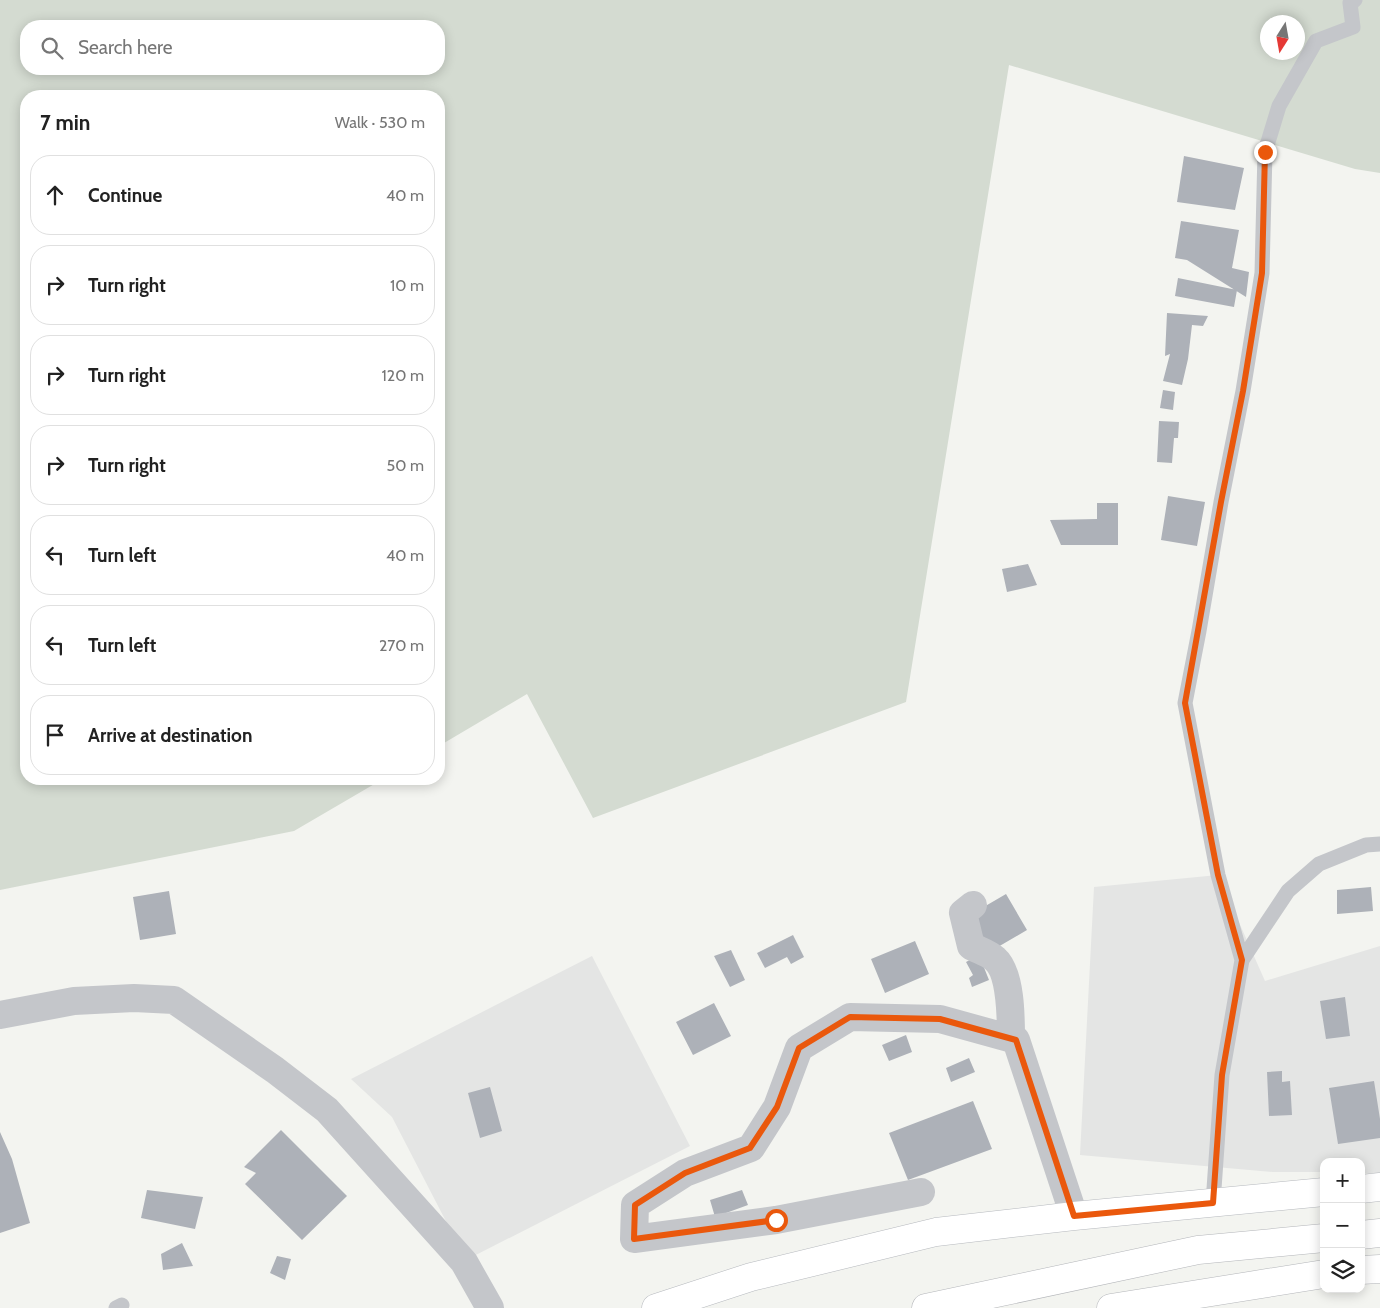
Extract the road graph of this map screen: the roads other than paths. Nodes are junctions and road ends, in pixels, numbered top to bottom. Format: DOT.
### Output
graph roads {
  1 [pos="1355,0"];
  2 [pos="1380,844"];
  3 [pos="973,905"];
  4 [pos="1242,960"];
  5 [pos="0,1015"];
  6 [pos="1011,1039"];
  7 [pos="1380,1187"];
  8 [pos="1365,1189"];
  9 [pos="920,1192"];
  10 [pos="1320,1192"];
  11 [pos="1213,1203"];
  12 [pos="1074,1216"];
  13 [pos="1380,1233"];
  14 [pos="1365,1235"];
  15 [pos="1320,1238"];
  16 [pos="1380,1269"];
  17 [pos="1365,1270"];
  18 [pos="1320,1275"];
  19 [pos="490,1308"];
  20 [pos="656,1308"];
  21 [pos="926,1308"];
  22 [pos="1112,1308"];
  1 -- 4 [label="lane"];
  2 -- 4 [label="lane"];
  3 -- 6 [label="street"];
  4 -- 11 [label="lane"];
  5 -- 19 [label="street"];
  6 -- 9 [label="street"];
  6 -- 12 [label="street"];
  7 -- 8 [label="main road"];
  10 -- 11 [label="main road"];
  11 -- 12 [label="main road"];
  12 -- 20 [label="main road"];
  13 -- 14 [label="main road"];
  15 -- 21 [label="main road"];
  16 -- 17 [label="main road"];
  18 -- 22 [label="main road"];
}
